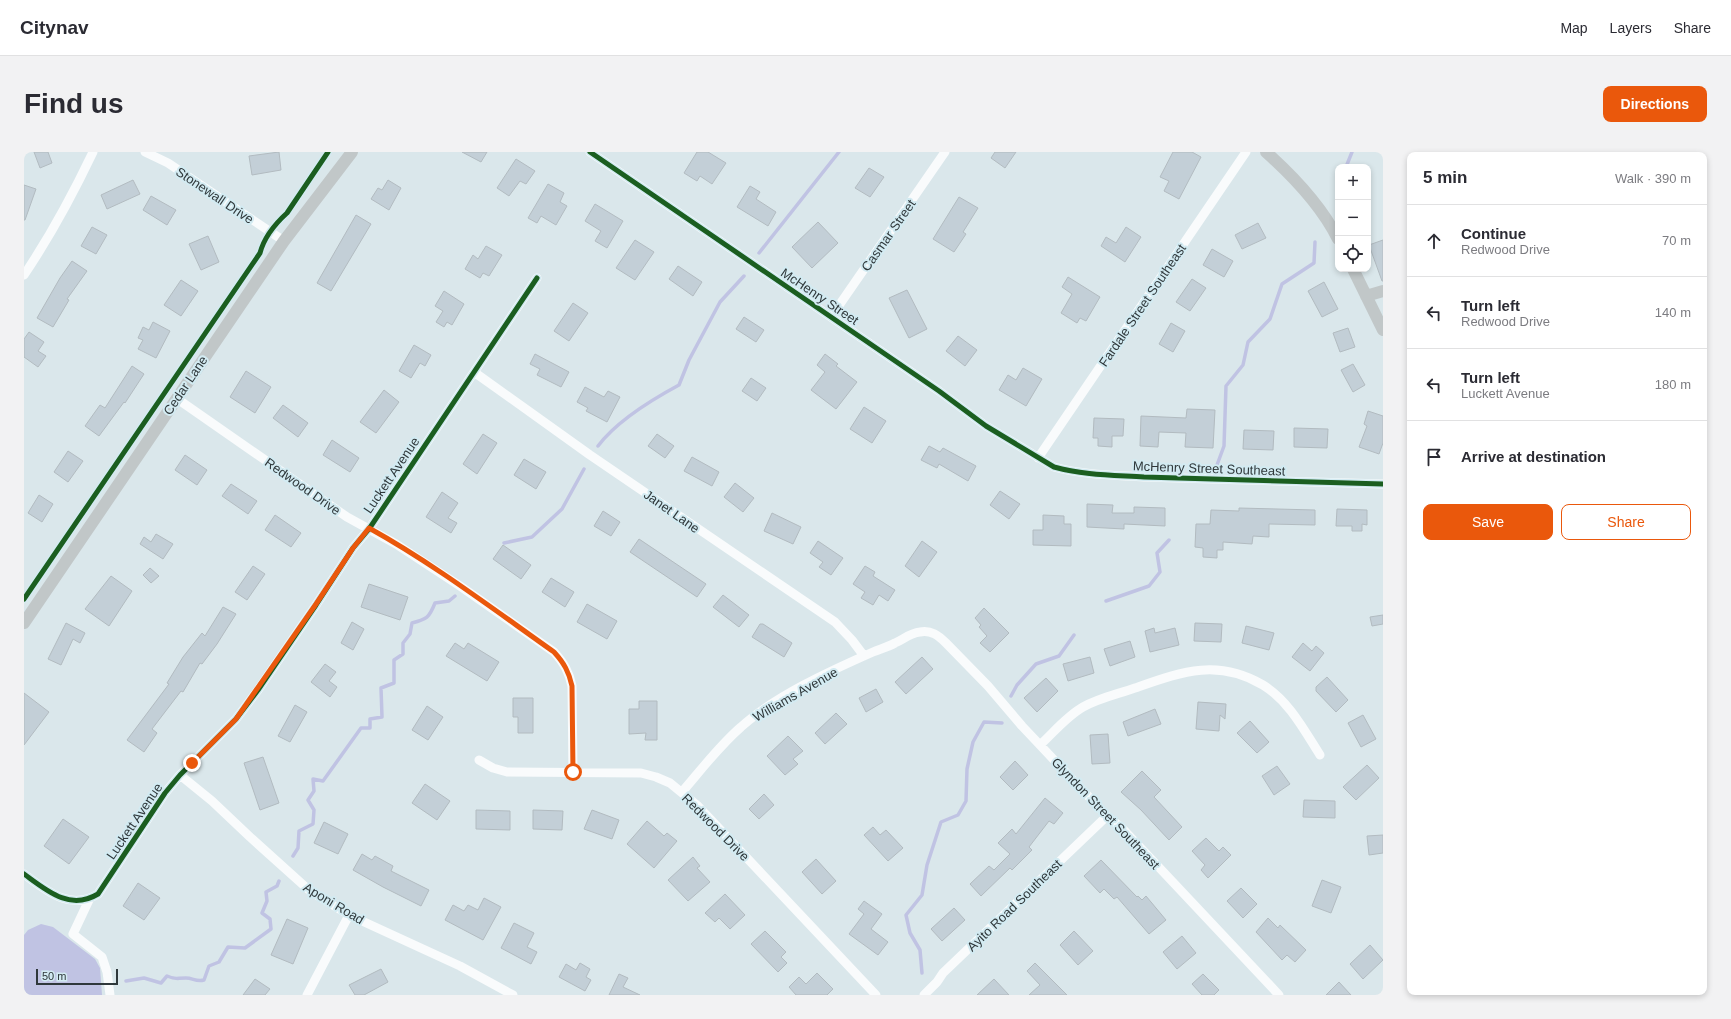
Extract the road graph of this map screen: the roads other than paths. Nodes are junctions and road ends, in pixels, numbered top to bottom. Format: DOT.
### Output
graph roads {
  1 [pos="93,152"];
  2 [pos="145,152"];
  3 [pos="352,152"];
  4 [pos="590,152"];
  5 [pos="945,152"];
  6 [pos="1246,152"];
  7 [pos="1266,152"];
  8 [pos="1336,236"];
  9 [pos="284,241"];
  10 [pos="1354,272"];
  11 [pos="24,275"];
  12 [pos="537,278"];
  13 [pos="1383,291"];
  14 [pos="1366,296"];
  15 [pos="831,317"];
  16 [pos="1383,330"];
  17 [pos="474,372"];
  18 [pos="176,398"];
  19 [pos="1038,458"];
  20 [pos="1383,484"];
  21 [pos="369,528"];
  22 [pos="24,623"];
  23 [pos="932,632"];
  24 [pos="864,656"];
  25 [pos="1040,746"];
  26 [pos="1320,755"];
  27 [pos="480,760"];
  28 [pos="573,772"];
  29 [pos="180,775"];
  30 [pos="682,792"];
  31 [pos="1107,816"];
  32 [pos="24,874"];
  33 [pos="84,901"];
  34 [pos="349,915"];
  35 [pos="110,995"];
  36 [pos="307,995"];
  37 [pos="513,995"];
  38 [pos="876,995"];
  39 [pos="924,995"];
  40 [pos="1279,995"];
  1 -- 11 [label="street"];
  2 -- 9 [label="street, Stonewall Drive"];
  3 -- 9 [label="main road, Cedar Lane"];
  4 -- 15 [label="street, McHenry Street"];
  5 -- 15 [label="street, Casmar Street"];
  6 -- 19 [label="street, Fardale Street Southeast"];
  7 -- 8 [label="main road"];
  9 -- 18 [label="main road, Cedar Lane"];
  10 -- 14 [label="main road"];
  12 -- 17 [label="street, Luckett Avenue"];
  13 -- 14 [label="main road"];
  14 -- 16 [label="main road"];
  15 -- 19 [label="street, McHenry Street"];
  17 -- 21 [label="street, Luckett Avenue"];
  17 -- 24 [label="street, Janet Lane"];
  18 -- 21 [label="street, Redwood Drive"];
  18 -- 22 [label="main road, Cedar Lane"];
  19 -- 20 [label="street, McHenry Street Southeast"];
  21 -- 28 [label="street, Redwood Drive"];
  21 -- 29 [label="street, Luckett Avenue"];
  23 -- 24 [label="street, Williams Avenue"];
  23 -- 25 [label="street, Glyndon Street Southeast"];
  24 -- 30 [label="street, Williams Avenue"];
  25 -- 26 [label="street"];
  25 -- 31 [label="street, Glyndon Street Southeast"];
  27 -- 28 [label="street"];
  28 -- 30 [label="street, Redwood Drive"];
  29 -- 33 [label="street, Luckett Avenue"];
  29 -- 34 [label="street, Aponi Road"];
  30 -- 38 [label="street, Redwood Drive"];
  31 -- 39 [label="street, Ayito Road Southeast"];
  31 -- 40 [label="street, Glyndon Street Southeast"];
  32 -- 33 [label="street"];
  33 -- 35 [label="street"];
  34 -- 36 [label="street"];
  34 -- 37 [label="street, Aponi Road"];
}
